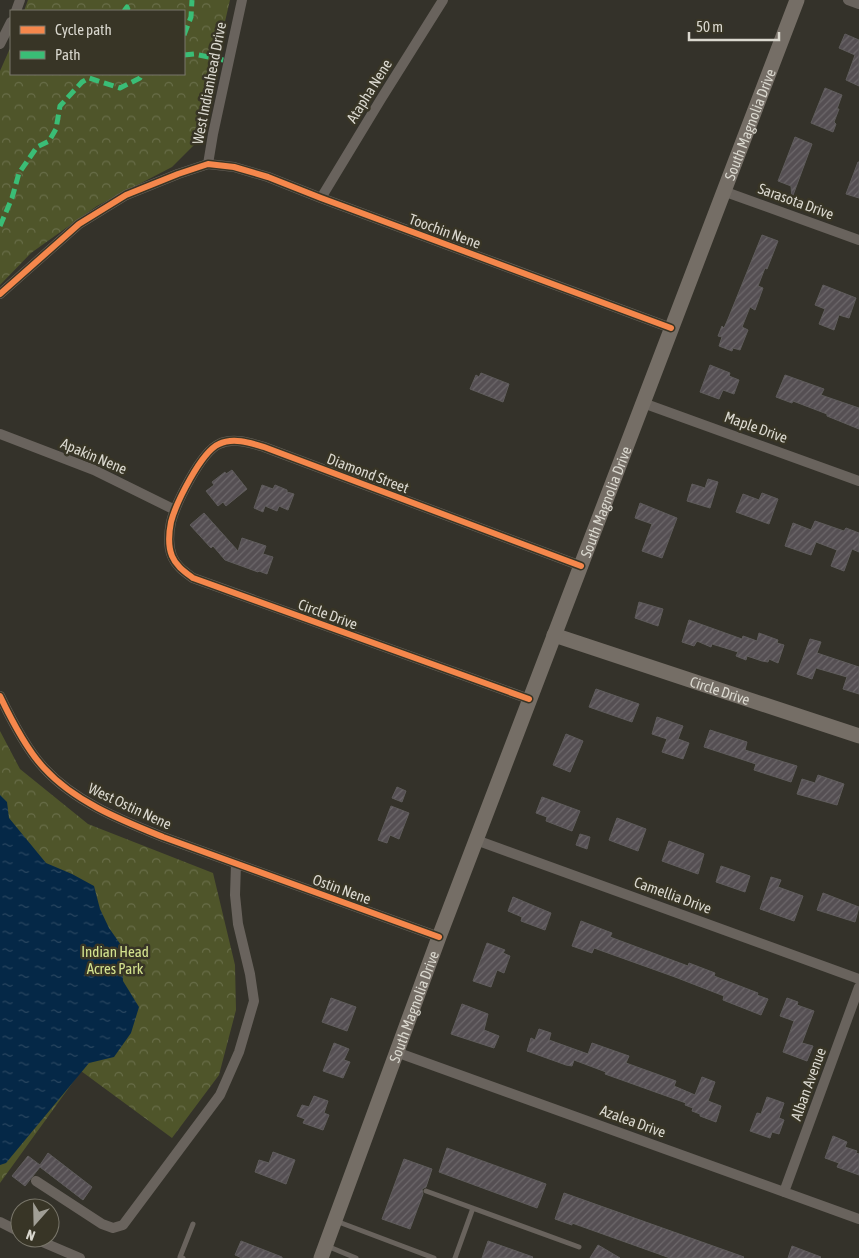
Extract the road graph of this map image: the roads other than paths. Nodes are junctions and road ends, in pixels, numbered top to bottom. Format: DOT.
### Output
graph roads {
  1 [pos="242,0"];
  2 [pos="443,0"];
  3 [pos="797,0"];
  4 [pos="848,0"];
  5 [pos="859,4"];
  6 [pos="10,24"];
  7 [pos="0,44"];
  8 [pos="208,164"];
  9 [pos="723,191"];
  10 [pos="321,198"];
  11 [pos="859,240"];
  12 [pos="0,294"];
  13 [pos="671,328"];
  14 [pos="643,403"];
  15 [pos="0,434"];
  16 [pos="859,480"];
  17 [pos="175,510"];
  18 [pos="580,566"];
  19 [pos="554,635"];
  20 [pos="0,696"];
  21 [pos="529,699"];
  22 [pos="859,736"];
  23 [pos="476,840"];
  24 [pos="236,864"];
  25 [pos="438,937"];
  26 [pos="859,979"];
  27 [pos="859,987"];
  28 [pos="396,1052"];
  29 [pos="36,1181"];
  30 [pos="426,1191"];
  31 [pos="784,1192"];
  32 [pos="473,1208"];
  33 [pos="859,1219"];
  34 [pos="335,1220"];
  35 [pos="193,1224"];
  36 [pos="579,1247"];
  37 [pos="56,1248"];
  38 [pos="323,1252"];
  39 [pos="80,1258"];
  40 [pos="183,1258"];
  41 [pos="356,1258"];
  42 [pos="434,1258"];
  43 [pos="455,1258"];
  1 -- 8 [label="street, West Indianhead Drive"];
  2 -- 10 [label="street, Atapha Nene"];
  3 -- 9 [label="main road, South Magnolia Drive"];
  4 -- 5 [label="street"];
  6 -- 7 [label="street"];
  8 -- 10 [label="street, Toochin Nene"];
  8 -- 12 [label="street, West Indianhead Drive"];
  9 -- 11 [label="street, Sarasota Drive"];
  9 -- 13 [label="main road, South Magnolia Drive"];
  10 -- 13 [label="street, Toochin Nene"];
  13 -- 14 [label="main road, South Magnolia Drive"];
  14 -- 16 [label="street, Maple Drive"];
  14 -- 18 [label="main road, South Magnolia Drive"];
  15 -- 17 [label="street, Apakin Nene"];
  17 -- 18 [label="street, Diamond Street"];
  17 -- 21 [label="street, Circle Drive"];
  18 -- 19 [label="main road, South Magnolia Drive"];
  19 -- 21 [label="main road, South Magnolia Drive"];
  19 -- 22 [label="main road, Circle Drive"];
  20 -- 24 [label="street, West Ostin Nene"];
  21 -- 23 [label="main road, South Magnolia Drive"];
  23 -- 25 [label="main road, South Magnolia Drive"];
  23 -- 26 [label="street, Camellia Drive"];
  24 -- 25 [label="street, Ostin Nene"];
  24 -- 29 [label="street"];
  25 -- 28 [label="main road, South Magnolia Drive"];
  27 -- 31 [label="street, Alban Avenue"];
  28 -- 31 [label="street, Azalea Drive"];
  28 -- 34 [label="main road, South Magnolia Drive"];
  30 -- 32 [label="lane"];
  31 -- 33 [label="street, Azalea Drive"];
  32 -- 36 [label="lane"];
  32 -- 43 [label="lane"];
  34 -- 38 [label="main road, South Magnolia Drive"];
  34 -- 42 [label="lane"];
  35 -- 40 [label="lane"];
  37 -- 39 [label="street"];
  38 -- 41 [label="lane"];
}
